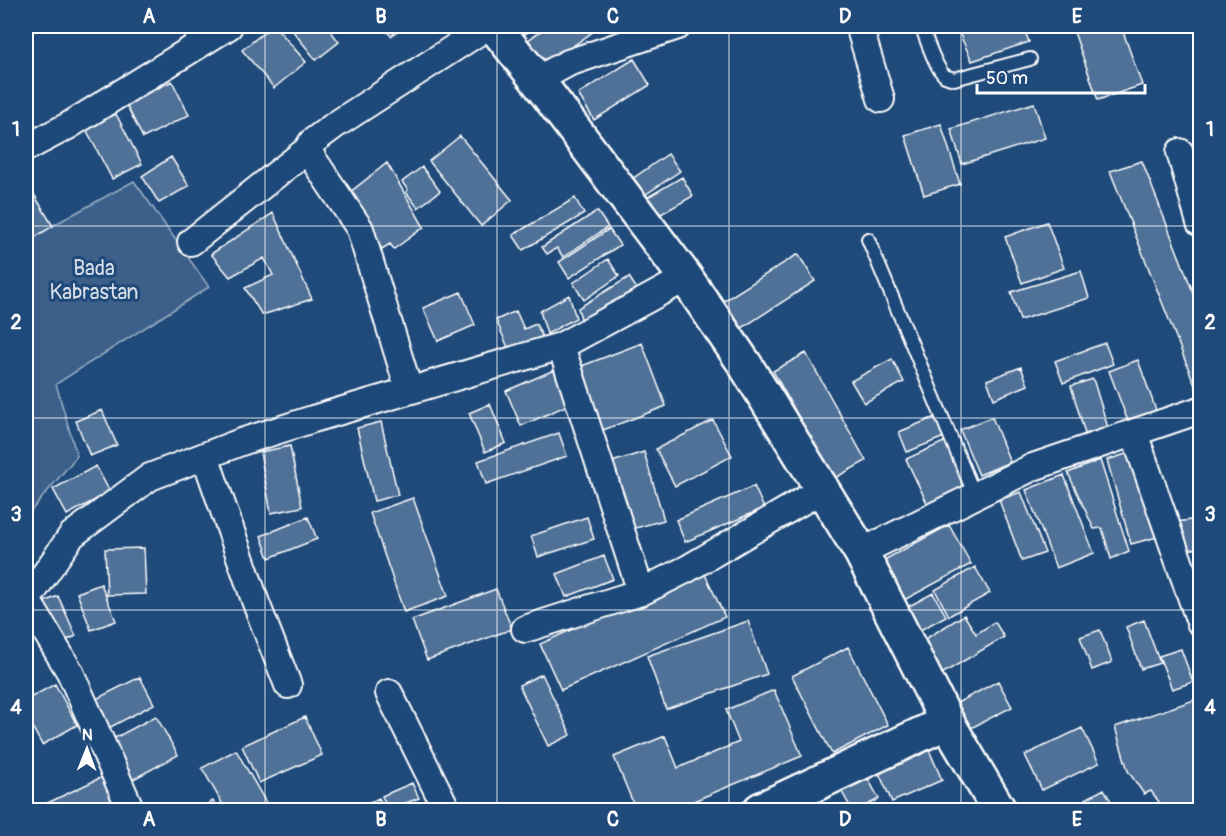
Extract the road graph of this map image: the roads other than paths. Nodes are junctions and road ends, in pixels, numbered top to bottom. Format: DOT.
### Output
graph roads {
  1 [pos="229,26"];
  2 [pos="488,26"];
  3 [pos="494,26"];
  4 [pos="678,26"];
  5 [pos="859,26"];
  6 [pos="921,26"];
  7 [pos="1030,59"];
  8 [pos="537,80"];
  9 [pos="881,99"];
  10 [pos="28,147"];
  11 [pos="307,150"];
  12 [pos="1180,152"];
  13 [pos="1200,222"];
  14 [pos="868,239"];
  15 [pos="191,242"];
  16 [pos="686,278"];
  17 [pos="561,346"];
  18 [pos="409,390"];
  19 [pos="1200,410"];
  20 [pos="1134,433"];
  21 [pos="205,456"];
  22 [pos="823,489"];
  23 [pos="975,495"];
  24 [pos="861,552"];
  25 [pos="641,592"];
  26 [pos="26,601"];
  27 [pos="1200,622"];
  28 [pos="525,629"];
  29 [pos="288,685"];
  30 [pos="389,693"];
  31 [pos="947,722"];
  32 [pos="131,810"];
  33 [pos="447,810"];
  34 [pos="760,810"];
  35 [pos="999,810"];
  1 -- 10 [label="street"];
  2 -- 11 [label="street"];
  3 -- 8 [label="street"];
  4 -- 8 [label="street"];
  5 -- 9 [label="street"];
  6 -- 7 [label="lane"];
  8 -- 16 [label="street"];
  11 -- 15 [label="street"];
  11 -- 18 [label="street"];
  12 -- 13 [label="street"];
  14 -- 23 [label="lane"];
  16 -- 17 [label="street"];
  16 -- 22 [label="street"];
  17 -- 18 [label="street"];
  17 -- 25 [label="street"];
  18 -- 21 [label="street"];
  19 -- 20 [label="street"];
  20 -- 23 [label="street"];
  20 -- 27 [label="street"];
  21 -- 26 [label="street"];
  21 -- 29 [label="street"];
  22 -- 24 [label="street"];
  22 -- 25 [label="street"];
  23 -- 24 [label="street"];
  24 -- 31 [label="street"];
  25 -- 28 [label="street"];
  26 -- 32 [label="street"];
  30 -- 33 [label="street"];
  31 -- 34 [label="street"];
  31 -- 35 [label="street"];
}
